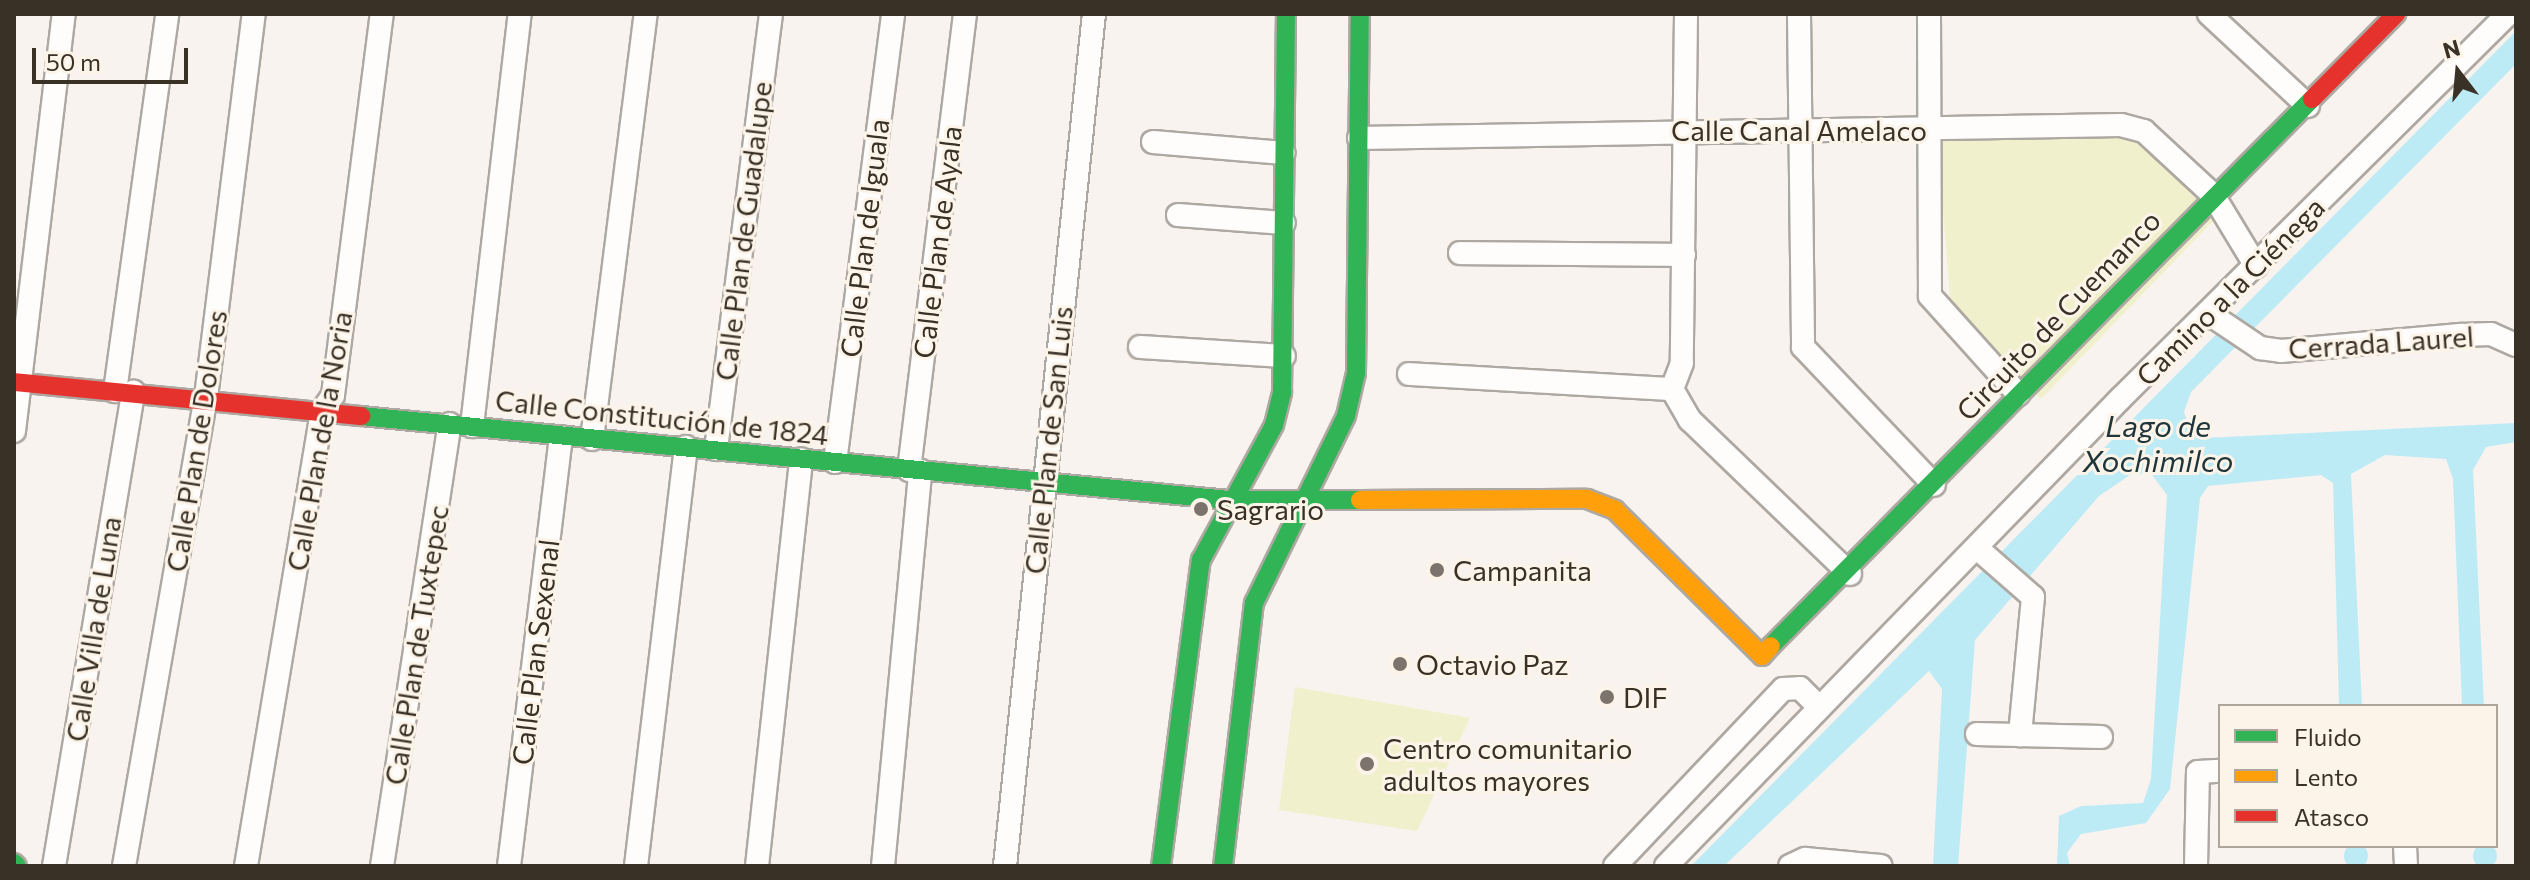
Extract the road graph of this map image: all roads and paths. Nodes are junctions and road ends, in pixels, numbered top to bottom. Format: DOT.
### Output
graph roads {
  1 [pos="64,14"];
  2 [pos="167,14"];
  3 [pos="254,14"];
  4 [pos="382,14"];
  5 [pos="520,14"];
  6 [pos="646,14"];
  7 [pos="771,14"];
  8 [pos="893,14"];
  9 [pos="965,14"];
  10 [pos="1094,14"];
  11 [pos="1286,14"];
  12 [pos="1360,14"];
  13 [pos="1686,14"];
  14 [pos="1799,14"];
  15 [pos="1929,14"];
  16 [pos="2209,14"];
  17 [pos="2396,14"];
  18 [pos="2508,14"];
  19 [pos="2308,106"];
  20 [pos="1799,128"];
  21 [pos="1931,129"];
  22 [pos="1685,130"];
  23 [pos="1359,138"];
  24 [pos="1153,142"];
  25 [pos="1284,153"];
  26 [pos="2213,195"];
  27 [pos="1178,215"];
  28 [pos="1284,223"];
  29 [pos="1460,253"];
  30 [pos="1684,255"];
  31 [pos="2256,266"];
  32 [pos="2217,317"];
  33 [pos="2516,345"];
  34 [pos="1140,347"];
  35 [pos="1284,356"];
  36 [pos="1409,374"];
  37 [pos="19,382"];
  38 [pos="1672,389"];
  39 [pos="124,391"];
  40 [pos="2018,394"];
  41 [pos="206,397"];
  42 [pos="322,411"];
  43 [pos="461,425"];
  44 [pos="14,431"];
  45 [pos="561,437"];
  46 [pos="592,439"];
  47 [pos="686,447"];
  48 [pos="716,449"];
  49 [pos="801,459"];
  50 [pos="835,462"];
  51 [pos="914,470"];
  52 [pos="1044,482"];
  53 [pos="1934,485"];
  54 [pos="1228,500"];
  55 [pos="1305,505"];
  56 [pos="1981,551"];
  57 [pos="1850,574"];
  58 [pos="1762,656"];
  59 [pos="1819,707"];
  60 [pos="1977,734"];
  61 [pos="2020,735"];
  62 [pos="2101,737"];
  63 [pos="2209,772"];
  64 [pos="54,866"];
  65 [pos="124,866"];
  66 [pos="246,866"];
  67 [pos="382,866"];
  68 [pos="509,866"];
  69 [pos="636,866"];
  70 [pos="757,866"];
  71 [pos="883,866"];
  72 [pos="1005,866"];
  73 [pos="1161,866"];
  74 [pos="1223,866"];
  75 [pos="1615,866"];
  76 [pos="1666,866"];
  77 [pos="1790,866"];
  78 [pos="1881,866"];
  79 [pos="2196,866"];
  1 -- 37 [label="street"];
  2 -- 39 [label="street, Calle Villa de Luna"];
  3 -- 41 [label="street, Calle Plan de Dolores"];
  4 -- 42 [label="street, Calle Plan de la Noria"];
  5 -- 43 [label="street, Calle Plan de Tuxtepec"];
  6 -- 46 [label="street"];
  7 -- 48 [label="street, Calle Plan de Guadalupe"];
  8 -- 50 [label="street, Calle Plan de Iguala"];
  9 -- 51 [label="street, Calle Plan de Ayala"];
  10 -- 52 [label="street, Calle Plan de San Luis"];
  11 -- 25 [label="street"];
  12 -- 23 [label="street"];
  13 -- 22 [label="street"];
  14 -- 20 [label="street"];
  15 -- 21 [label="street"];
  16 -- 19 [label="street"];
  17 -- 19 [label="street, Circuito de Cuemanco"];
  18 -- 31 [label="street, Camino a la Ciénega"];
  19 -- 26 [label="street, Circuito de Cuemanco"];
  20 -- 21 [label="street, Calle Canal Amelaco"];
  20 -- 22 [label="street, Calle Canal Amelaco"];
  20 -- 53 [label="street"];
  21 -- 26 [label="street, Calle Canal Amelaco"];
  21 -- 40 [label="street"];
  22 -- 23 [label="street, Calle Canal Amelaco"];
  22 -- 30 [label="street"];
  23 -- 55 [label="street"];
  24 -- 25 [label="street"];
  25 -- 28 [label="street"];
  26 -- 31 [label="street, Calle Canal Amelaco"];
  26 -- 40 [label="street, Circuito de Cuemanco"];
  27 -- 28 [label="street"];
  28 -- 35 [label="street"];
  29 -- 30 [label="street"];
  30 -- 38 [label="street"];
  31 -- 32 [label="street, Camino a la Ciénega"];
  32 -- 33 [label="street, Cerrada Laurel"];
  32 -- 56 [label="street, Camino a la Ciénega"];
  34 -- 35 [label="street"];
  35 -- 54 [label="street"];
  36 -- 38 [label="street"];
  37 -- 39 [label="street, Calle Constitución de 1824"];
  37 -- 44 [label="street"];
  38 -- 57 [label="street"];
  39 -- 41 [label="street, Calle Constitución de 1824"];
  39 -- 64 [label="street, Calle Villa de Luna"];
  40 -- 53 [label="street, Circuito de Cuemanco"];
  41 -- 42 [label="street, Calle Constitución de 1824"];
  41 -- 65 [label="street, Calle Plan de Dolores"];
  42 -- 43 [label="street, Calle Constitución de 1824"];
  42 -- 66 [label="street, Calle Plan de la Noria"];
  43 -- 45 [label="street, Calle Constitución de 1824"];
  43 -- 67 [label="street, Calle Plan de Tuxtepec"];
  45 -- 46 [label="street, Calle Constitución de 1824"];
  45 -- 68 [label="street, Calle Plan Sexenal"];
  46 -- 47 [label="street, Calle Constitución de 1824"];
  47 -- 48 [label="street, Calle Constitución de 1824"];
  47 -- 69 [label="street"];
  48 -- 49 [label="street, Calle Constitución de 1824"];
  49 -- 50 [label="street, Calle Constitución de 1824"];
  49 -- 70 [label="street"];
  50 -- 51 [label="street, Calle Constitución de 1824"];
  51 -- 52 [label="street, Calle Constitución de 1824"];
  51 -- 71 [label="street, Calle Plan de Ayala"];
  52 -- 54 [label="street, Calle Constitución de 1824"];
  52 -- 72 [label="street, Calle Plan de San Luis"];
  53 -- 57 [label="street, Circuito de Cuemanco"];
  54 -- 55 [label="street, Calle Constitución de 1824"];
  54 -- 73 [label="street"];
  55 -- 58 [label="street, Calle Constitución de 1824"];
  55 -- 74 [label="street"];
  56 -- 59 [label="street, Camino a la Ciénega"];
  56 -- 61 [label="street"];
  57 -- 58 [label="street, Circuito de Cuemanco"];
  59 -- 75 [label="street"];
  59 -- 76 [label="street, Camino a la Ciénega"];
  60 -- 61 [label="street"];
  61 -- 62 [label="street"];
  63 -- 79 [label="street"];
  77 -- 78 [label="street"];
}
